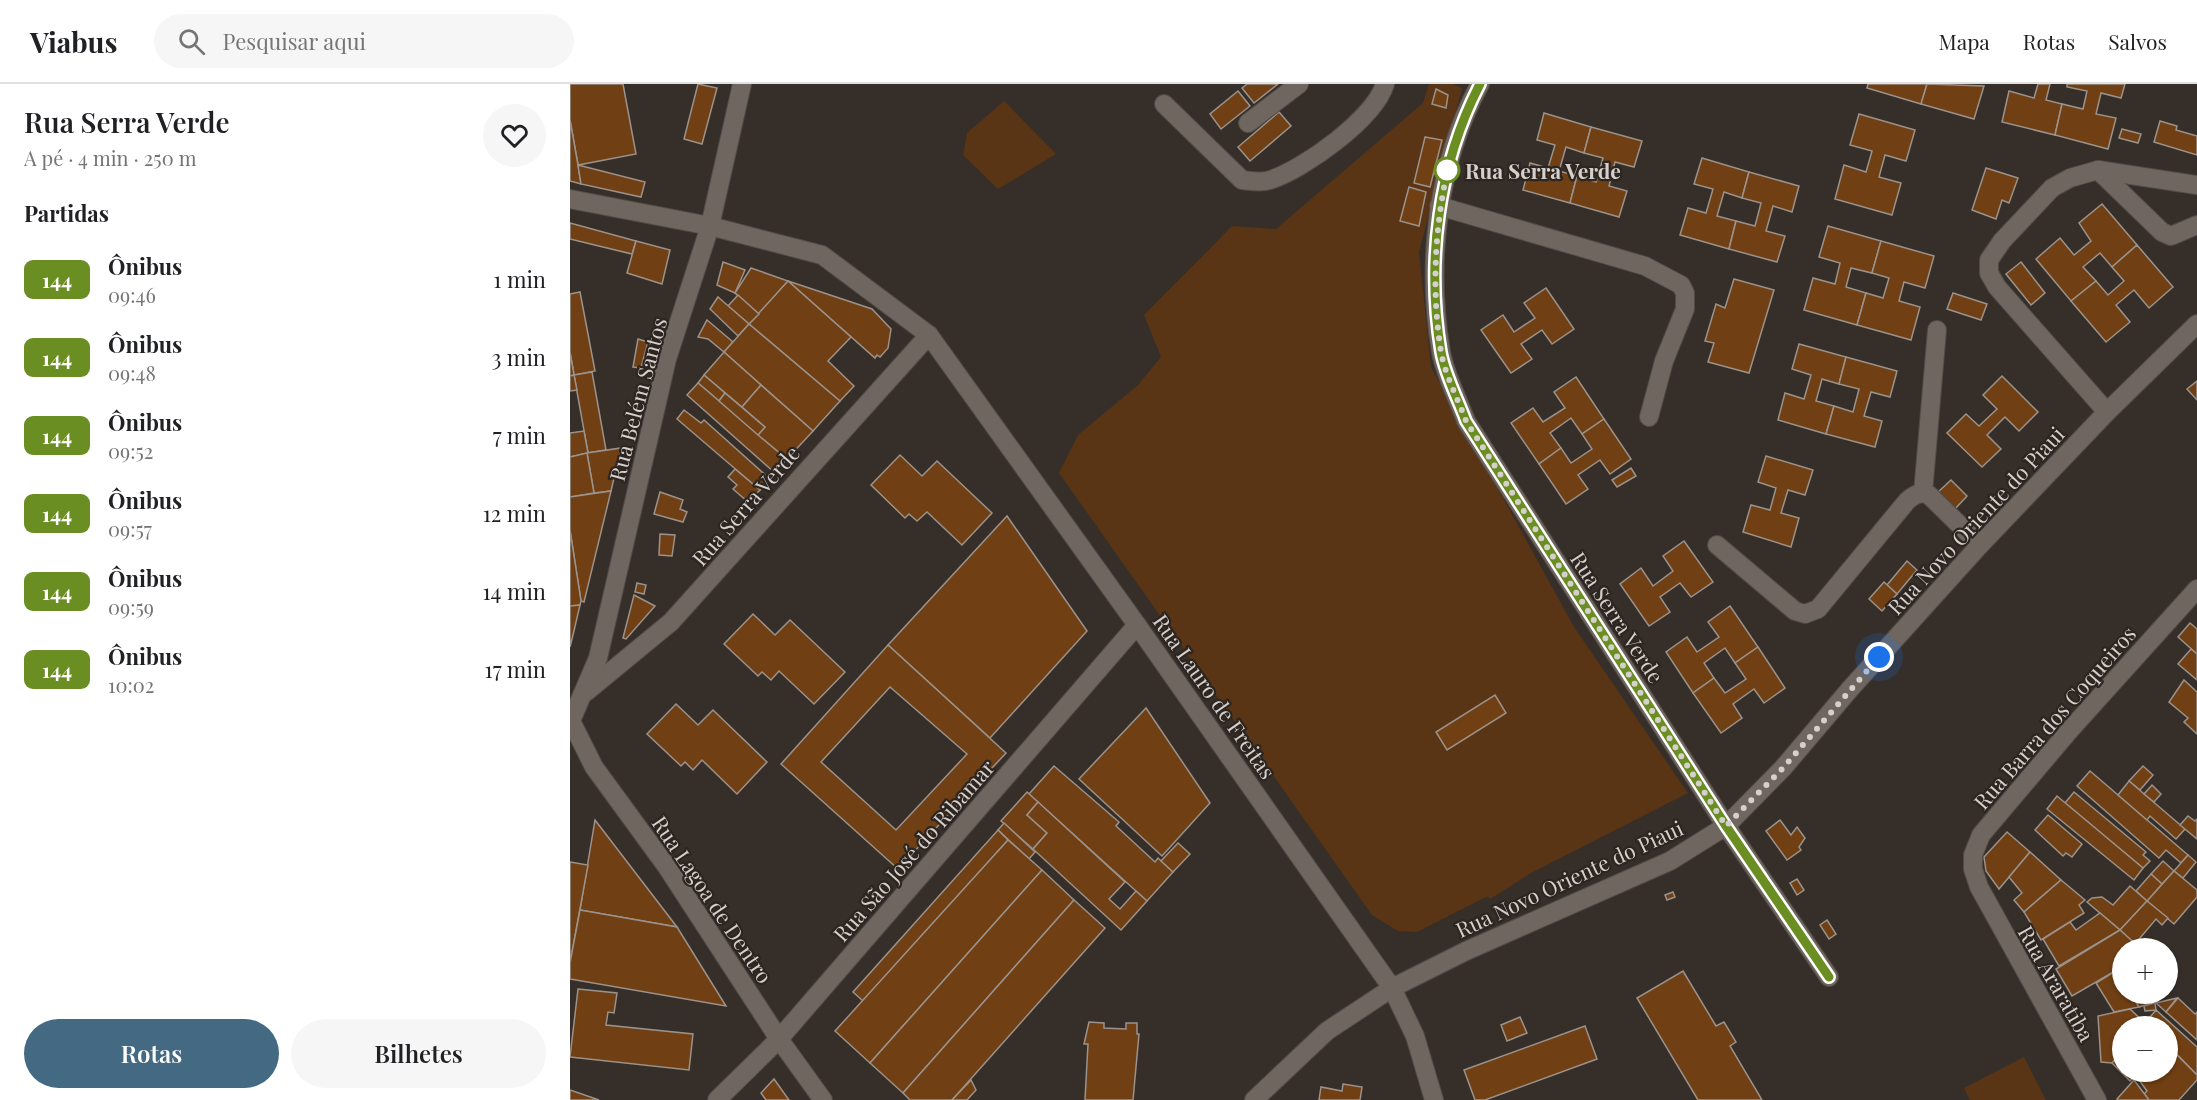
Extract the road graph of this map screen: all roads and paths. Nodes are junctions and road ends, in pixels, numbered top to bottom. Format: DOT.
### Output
graph roads {
  1 [pos="742,84"];
  2 [pos="1299,84"];
  3 [pos="1385,84"];
  4 [pos="1479,84"];
  5 [pos="1164,104"];
  6 [pos="1248,123"];
  7 [pos="2098,170"];
  8 [pos="2197,185"];
  9 [pos="570,199"];
  10 [pos="1439,206"];
  11 [pos="2197,225"];
  12 [pos="710,226"];
  13 [pos="2197,324"];
  14 [pos="1937,330"];
  15 [pos="929,335"];
  16 [pos="2107,412"];
  17 [pos="1649,417"];
  18 [pos="1923,492"];
  19 [pos="1718,545"];
  20 [pos="1980,545"];
  21 [pos="2197,589"];
  22 [pos="1137,625"];
  23 [pos="585,694"];
  24 [pos="570,721"];
  25 [pos="1726,826"];
  26 [pos="1979,887"];
  27 [pos="1829,977"];
  28 [pos="1392,988"];
  29 [pos="779,1039"];
  30 [pos="717,1100"];
  31 [pos="823,1100"];
  32 [pos="1254,1100"];
  33 [pos="1434,1100"];
  34 [pos="2097,1100"];
  1 -- 12 [label="street, Rua Belém Santos"];
  2 -- 6 [label="street"];
  3 -- 5 [label="street"];
  4 -- 10 [label="street, Rua Serra Verde"];
  7 -- 8 [label="street"];
  7 -- 11 [label="street"];
  7 -- 16 [label="street"];
  9 -- 12 [label="street, Rua Lauro de Freitas"];
  10 -- 17 [label="street"];
  10 -- 25 [label="street, Rua Serra Verde"];
  12 -- 15 [label="street, Rua Lauro de Freitas"];
  12 -- 23 [label="street, Rua Belém Santos"];
  13 -- 16 [label="street, Rua Novo Oriente do Piaui"];
  14 -- 18 [label="street"];
  15 -- 22 [label="street, Rua Lauro de Freitas"];
  15 -- 23 [label="street, Rua Serra Verde"];
  16 -- 20 [label="street, Rua Novo Oriente do Piaui"];
  18 -- 19 [label="street"];
  18 -- 20 [label="street"];
  20 -- 25 [label="street, Rua Novo Oriente do Piaui"];
  21 -- 26 [label="street, Rua Barra dos Coqueiros"];
  22 -- 28 [label="street, Rua Lauro de Freitas"];
  22 -- 29 [label="street, Rua São José do Ribamar"];
  23 -- 24 [label="street, Rua Belém Santos"];
  24 -- 29 [label="street, Rua Lagoa de Dentro"];
  25 -- 27 [label="street, Rua Serra Verde"];
  25 -- 28 [label="street, Rua Novo Oriente do Piaui"];
  26 -- 34 [label="street, Rua Araratiba"];
  28 -- 32 [label="street, Rua Novo Oriente do Piaui"];
  28 -- 33 [label="street, Rua Lauro de Freitas"];
  29 -- 30 [label="street, Rua São José do Ribamar"];
  29 -- 31 [label="street, Rua Lagoa de Dentro"];
}
